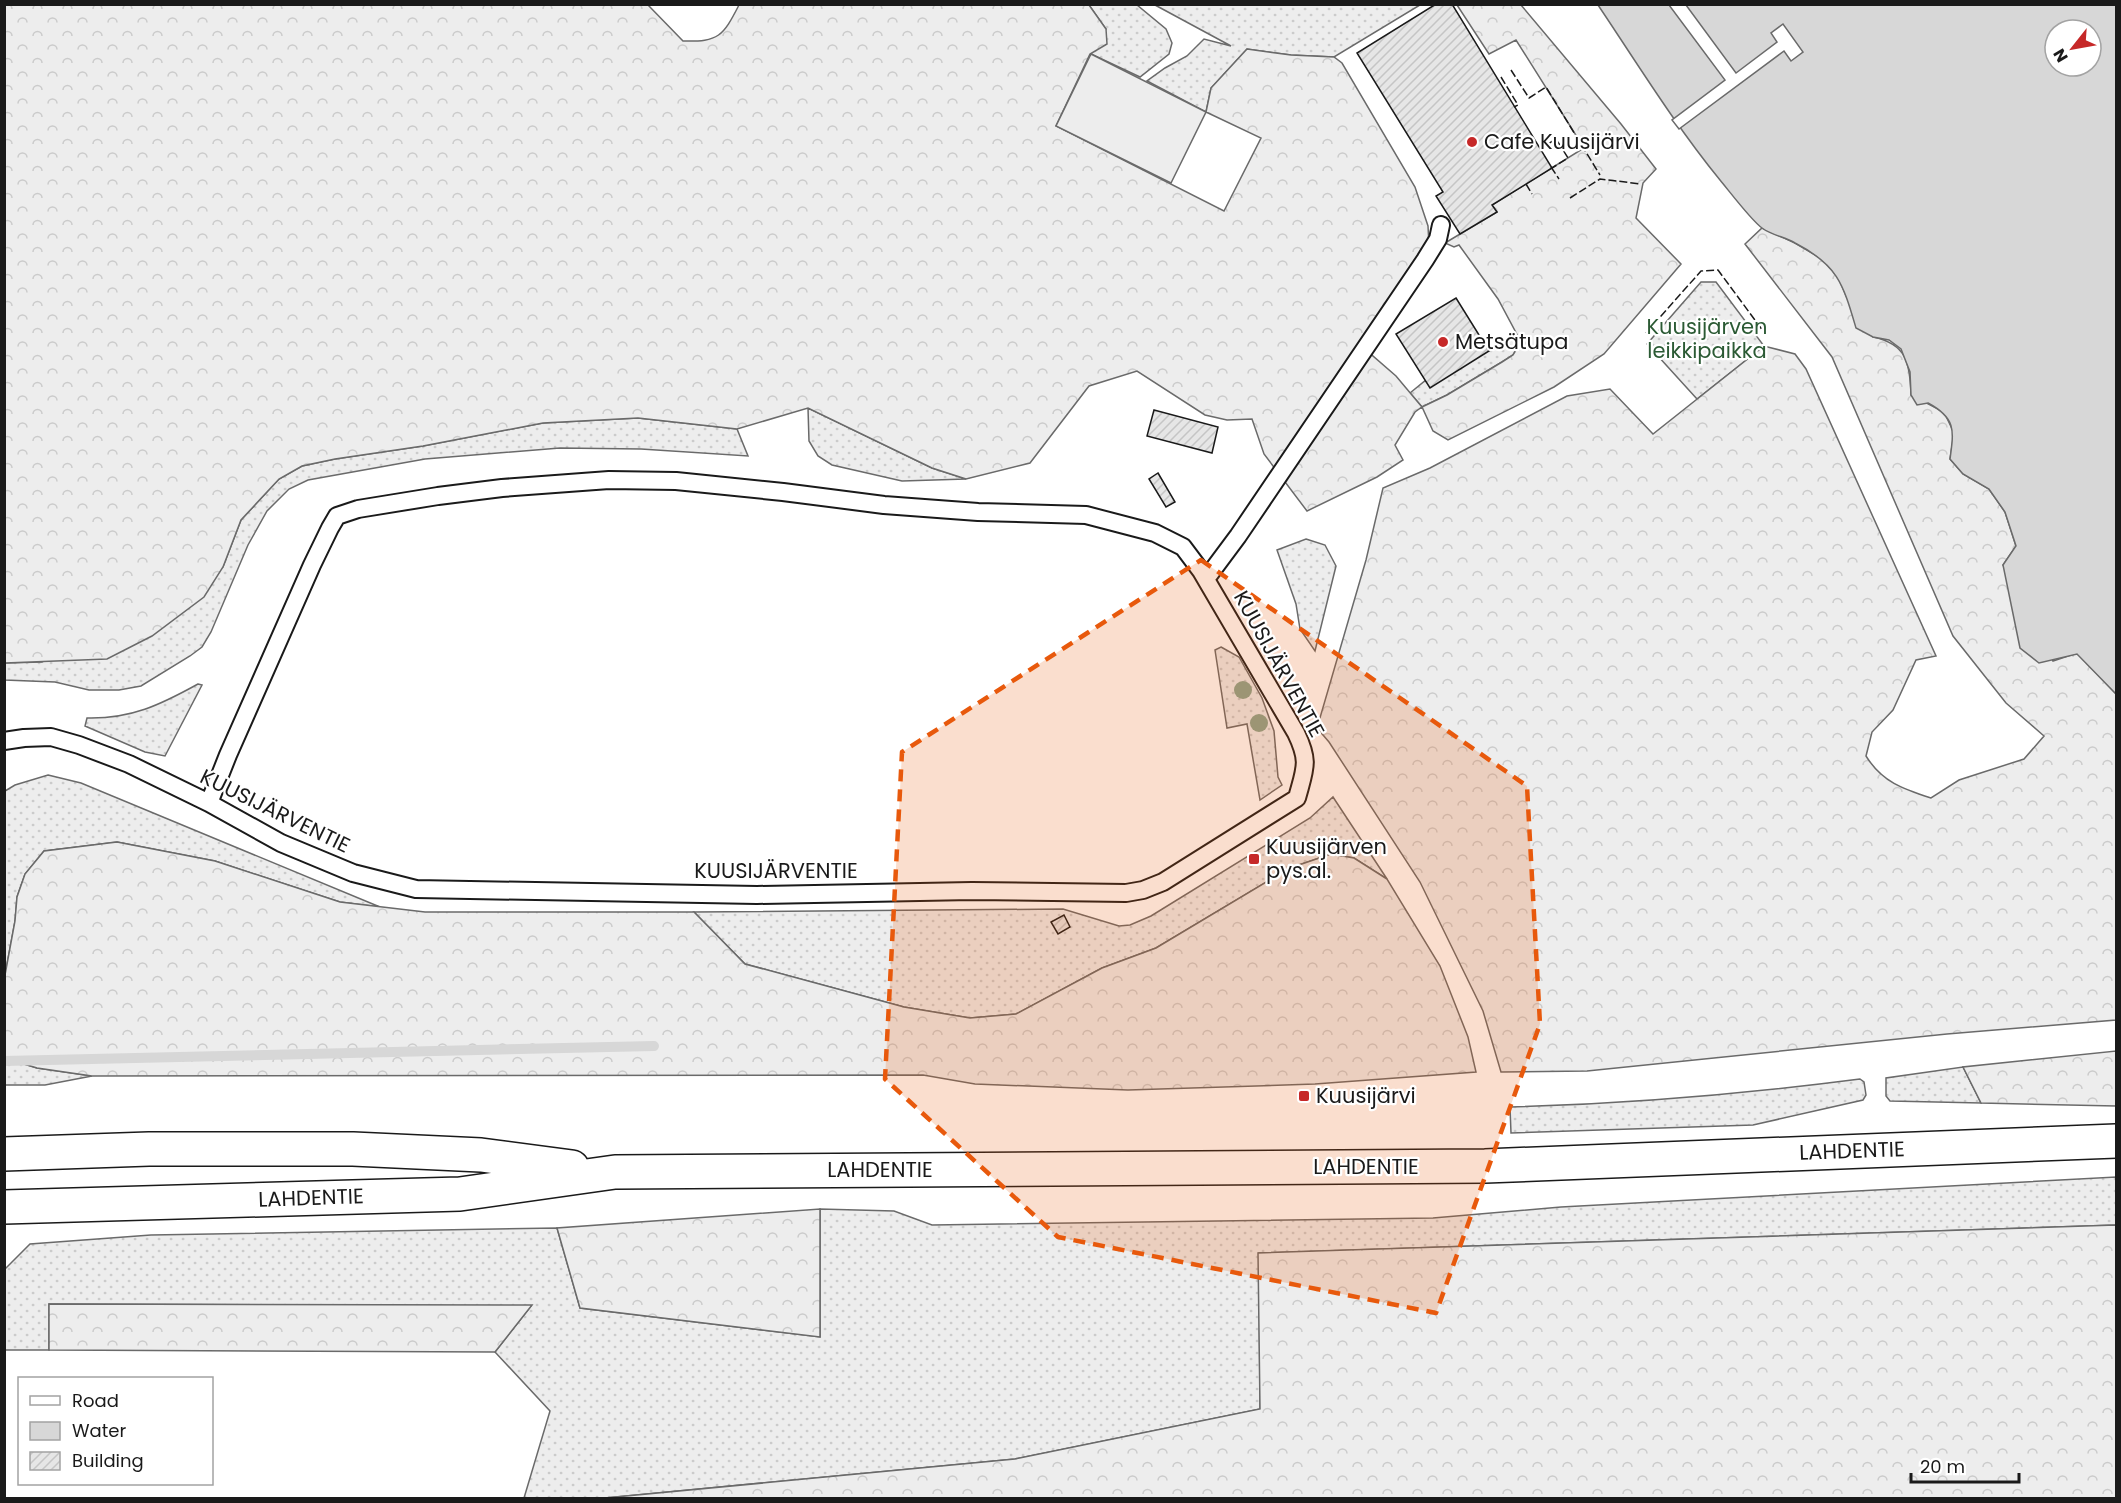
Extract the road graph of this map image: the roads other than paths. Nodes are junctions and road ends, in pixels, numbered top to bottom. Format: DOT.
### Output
graph roads {
  1 [pos="1441,225"];
  2 [pos="1203,575"];
  3 [pos="4,741"];
  4 [pos="208,803"];
  5 [pos="2116,1141"];
  6 [pos="4,1154"];
  7 [pos="615,1172"];
  8 [pos="4,1207"];
  1 -- 2 [label="lane"];
  2 -- 4 [label="lane, KUUSIJÄRVENTIE"];
  2 -- 4 [label="lane, KUUSIJÄRVENTIE"];
  3 -- 4 [label="lane, KUUSIJÄRVENTIE"];
  5 -- 7 [label="main road, LAHDENTIE"];
  6 -- 7 [label="main road, LAHDENTIE"];
  7 -- 8 [label="main road, LAHDENTIE"];
}
